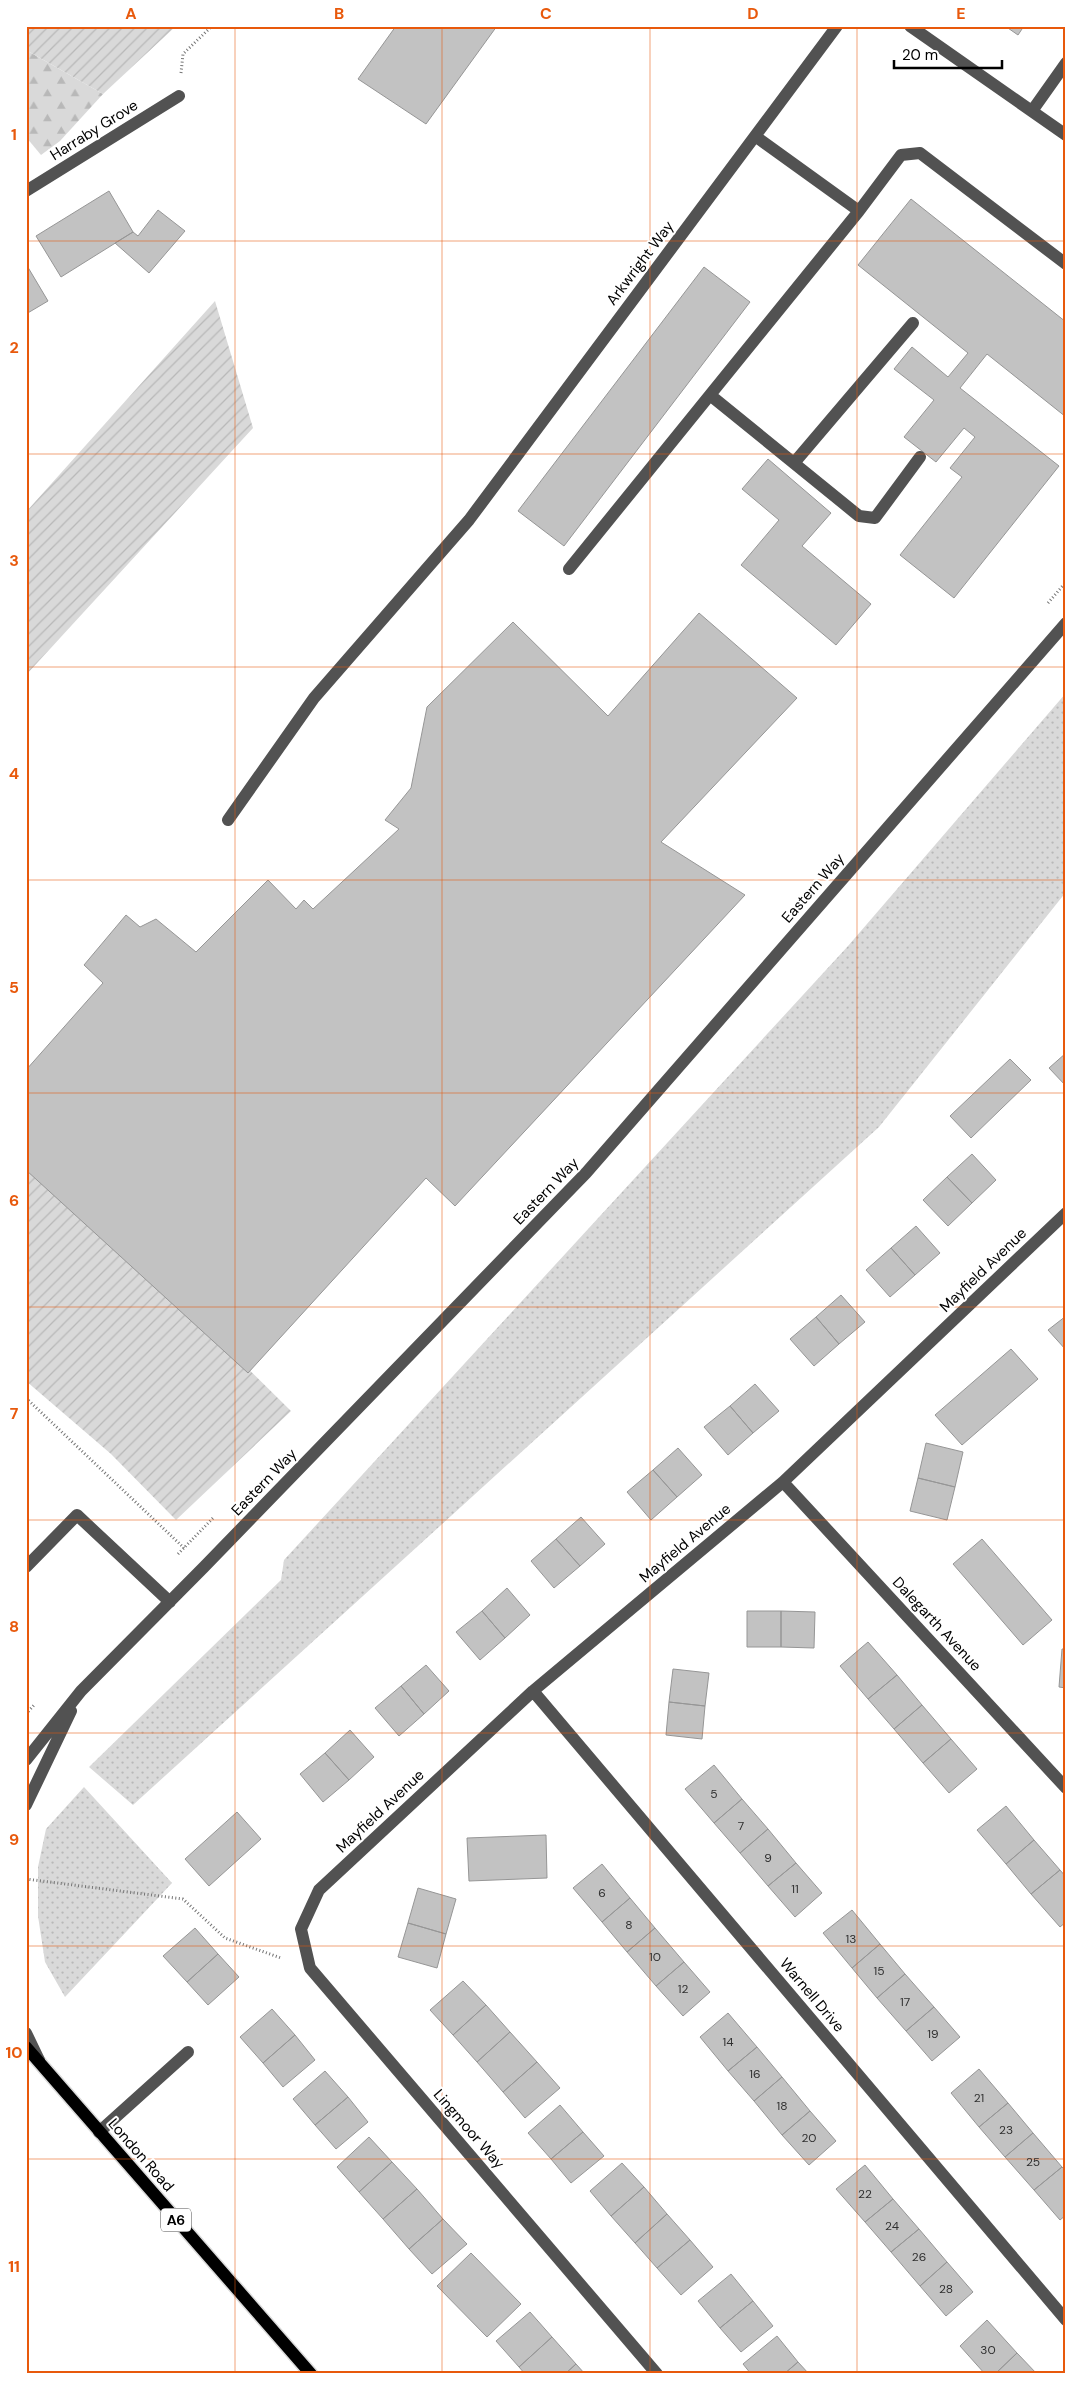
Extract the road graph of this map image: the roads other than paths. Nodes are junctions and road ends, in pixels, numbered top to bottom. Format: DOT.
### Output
graph roads {
  1 [pos="837,26"];
  2 [pos="910,26"];
  3 [pos="1066,63"];
  4 [pos="179,96"];
  5 [pos="1032,111"];
  6 [pos="1066,135"];
  7 [pos="755,136"];
  8 [pos="26,191"];
  9 [pos="860,211"];
  10 [pos="1066,264"];
  11 [pos="913,323"];
  12 [pos="710,395"];
  13 [pos="920,458"];
  14 [pos="794,464"];
  15 [pos="569,570"];
  16 [pos="1066,623"];
  17 [pos="228,820"];
  18 [pos="1066,1213"];
  19 [pos="784,1482"];
  20 [pos="26,1567"];
  21 [pos="170,1602"];
  22 [pos="81,1691"];
  23 [pos="533,1692"];
  24 [pos="26,1760"];
  25 [pos="1066,1788"];
  26 [pos="26,1805"];
  27 [pos="319,1890"];
  28 [pos="26,2032"];
  29 [pos="26,2048"];
  30 [pos="188,2052"];
  31 [pos="42,2066"];
  32 [pos="99,2132"];
  33 [pos="1066,2320"];
  34 [pos="311,2374"];
  35 [pos="657,2374"];
  1 -- 7 [label="street, Arkwright Way"];
  2 -- 5 [label="street"];
  3 -- 5 [label="street"];
  4 -- 8 [label="street, Harraby Grove"];
  5 -- 6 [label="street"];
  7 -- 9 [label="street"];
  7 -- 17 [label="street, Arkwright Way"];
  9 -- 10 [label="street"];
  9 -- 12 [label="street"];
  11 -- 14 [label="street"];
  12 -- 14 [label="street"];
  12 -- 15 [label="street"];
  13 -- 14 [label="street"];
  16 -- 21 [label="street, Eastern Way"];
  18 -- 19 [label="street, Mayfield Avenue"];
  19 -- 23 [label="street, Mayfield Avenue"];
  19 -- 25 [label="street, Dalegarth Avenue"];
  20 -- 21 [label="street"];
  21 -- 22 [label="street, Eastern Way"];
  22 -- 24 [label="street, Eastern Way"];
  22 -- 26 [label="street"];
  23 -- 27 [label="street, Mayfield Avenue"];
  23 -- 33 [label="street, Warnell Drive"];
  27 -- 35 [label="street, Lingmoor Way"];
  28 -- 31 [label="street"];
  29 -- 31 [label="main road, London Road / A6"];
  30 -- 32 [label="street"];
  31 -- 32 [label="main road, London Road / A6"];
  32 -- 34 [label="main road, London Road / A6"];
}
